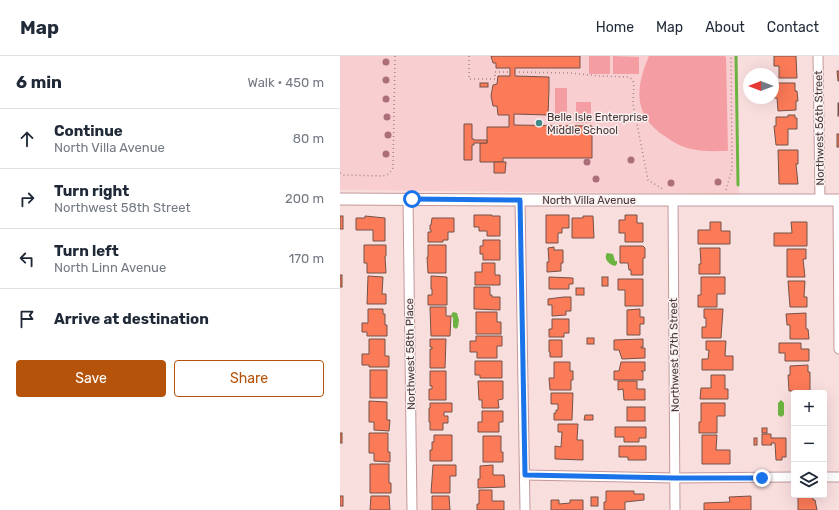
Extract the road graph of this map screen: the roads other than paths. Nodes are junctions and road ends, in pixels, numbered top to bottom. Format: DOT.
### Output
graph roads {
  1 [pos="818,56"];
  2 [pos="340,199"];
  3 [pos="408,199"];
  4 [pos="520,200"];
  5 [pos="673,200"];
  6 [pos="820,200"];
  7 [pos="838,200"];
  8 [pos="839,349"];
  9 [pos="525,475"];
  10 [pos="791,477"];
  11 [pos="827,477"];
  12 [pos="839,477"];
  13 [pos="675,478"];
  14 [pos="412,510"];
  15 [pos="525,510"];
  16 [pos="676,510"];
  1 -- 6 [label="street, Northwest 56th Street"];
  2 -- 3 [label="street, North Villa Avenue"];
  3 -- 4 [label="street, North Villa Avenue"];
  3 -- 14 [label="street, Northwest 58th Place"];
  4 -- 5 [label="street, North Villa Avenue"];
  4 -- 9 [label="street"];
  5 -- 6 [label="street, North Villa Avenue"];
  5 -- 13 [label="street, Northwest 57th Street"];
  6 -- 7 [label="street, North Villa Avenue"];
  7 -- 8 [label="street"];
  9 -- 13 [label="street"];
  9 -- 15 [label="street"];
  10 -- 13 [label="street"];
  11 -- 12 [label="street"];
  13 -- 16 [label="street, Northwest 57th Street"];
}
